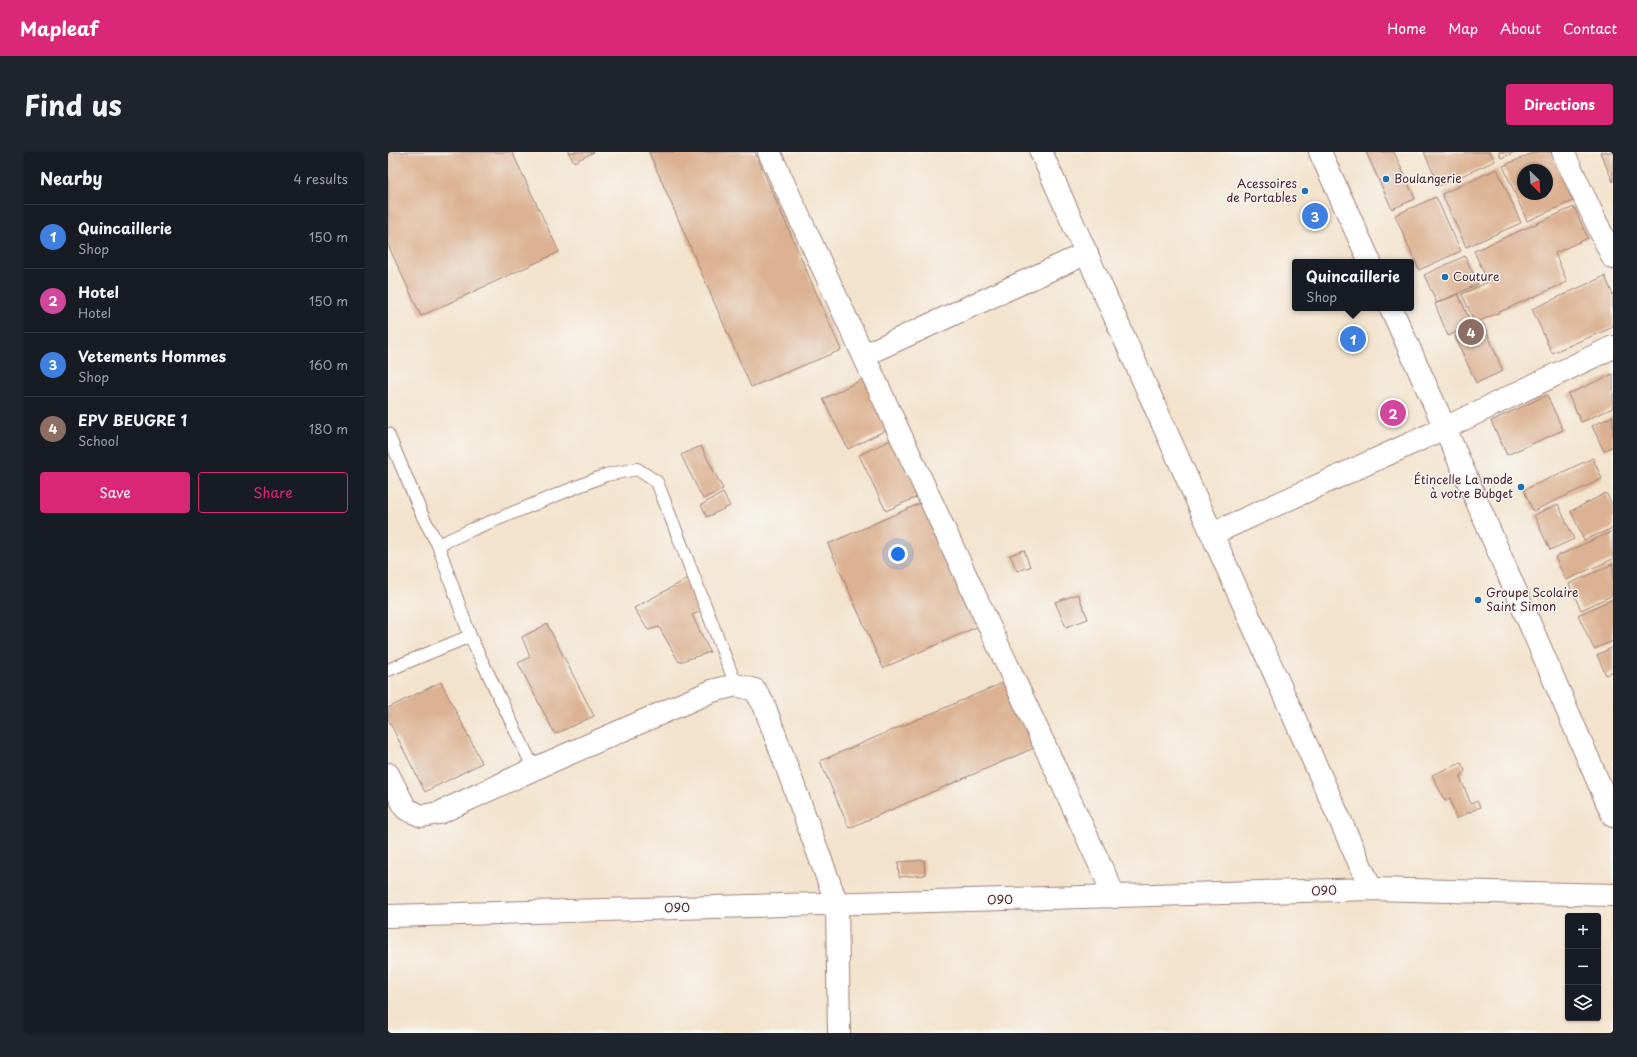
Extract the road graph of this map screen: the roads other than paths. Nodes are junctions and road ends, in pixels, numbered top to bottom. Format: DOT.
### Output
graph roads {
  1 [pos="770,152"];
  2 [pos="1041,152"];
  3 [pos="1320,152"];
  4 [pos="1563,152"];
  5 [pos="1087,253"];
  6 [pos="1613,258"];
  7 [pos="1369,259"];
  8 [pos="1392,311"];
  9 [pos="1613,347"];
  10 [pos="864,355"];
  11 [pos="1445,428"];
  12 [pos="388,434"];
  13 [pos="1212,534"];
  14 [pos="438,545"];
  15 [pos="470,636"];
  16 [pos="388,670"];
  17 [pos="736,685"];
  18 [pos="534,769"];
  19 [pos="388,774"];
  20 [pos="1613,816"];
  21 [pos="1372,889"];
  22 [pos="1613,895"];
  23 [pos="1115,897"];
  24 [pos="837,904"];
  25 [pos="388,916"];
  26 [pos="839,1033"];
  1 -- 10 [label="street"];
  2 -- 5 [label="street"];
  3 -- 7 [label="street"];
  4 -- 6 [label="street"];
  5 -- 10 [label="street"];
  5 -- 13 [label="street"];
  8 -- 11 [label="street"];
  9 -- 11 [label="street"];
  10 -- 23 [label="street"];
  11 -- 13 [label="street"];
  11 -- 20 [label="street"];
  12 -- 14 [label="lane"];
  13 -- 21 [label="street"];
  14 -- 15 [label="lane"];
  14 -- 17 [label="lane"];
  15 -- 16 [label="lane"];
  15 -- 18 [label="lane"];
  17 -- 18 [label="street"];
  17 -- 24 [label="street"];
  18 -- 19 [label="street"];
  21 -- 22 [label="street, O90"];
  21 -- 23 [label="street, O90"];
  23 -- 24 [label="street, O90"];
  24 -- 25 [label="street, O90"];
  24 -- 26 [label="street"];
}
